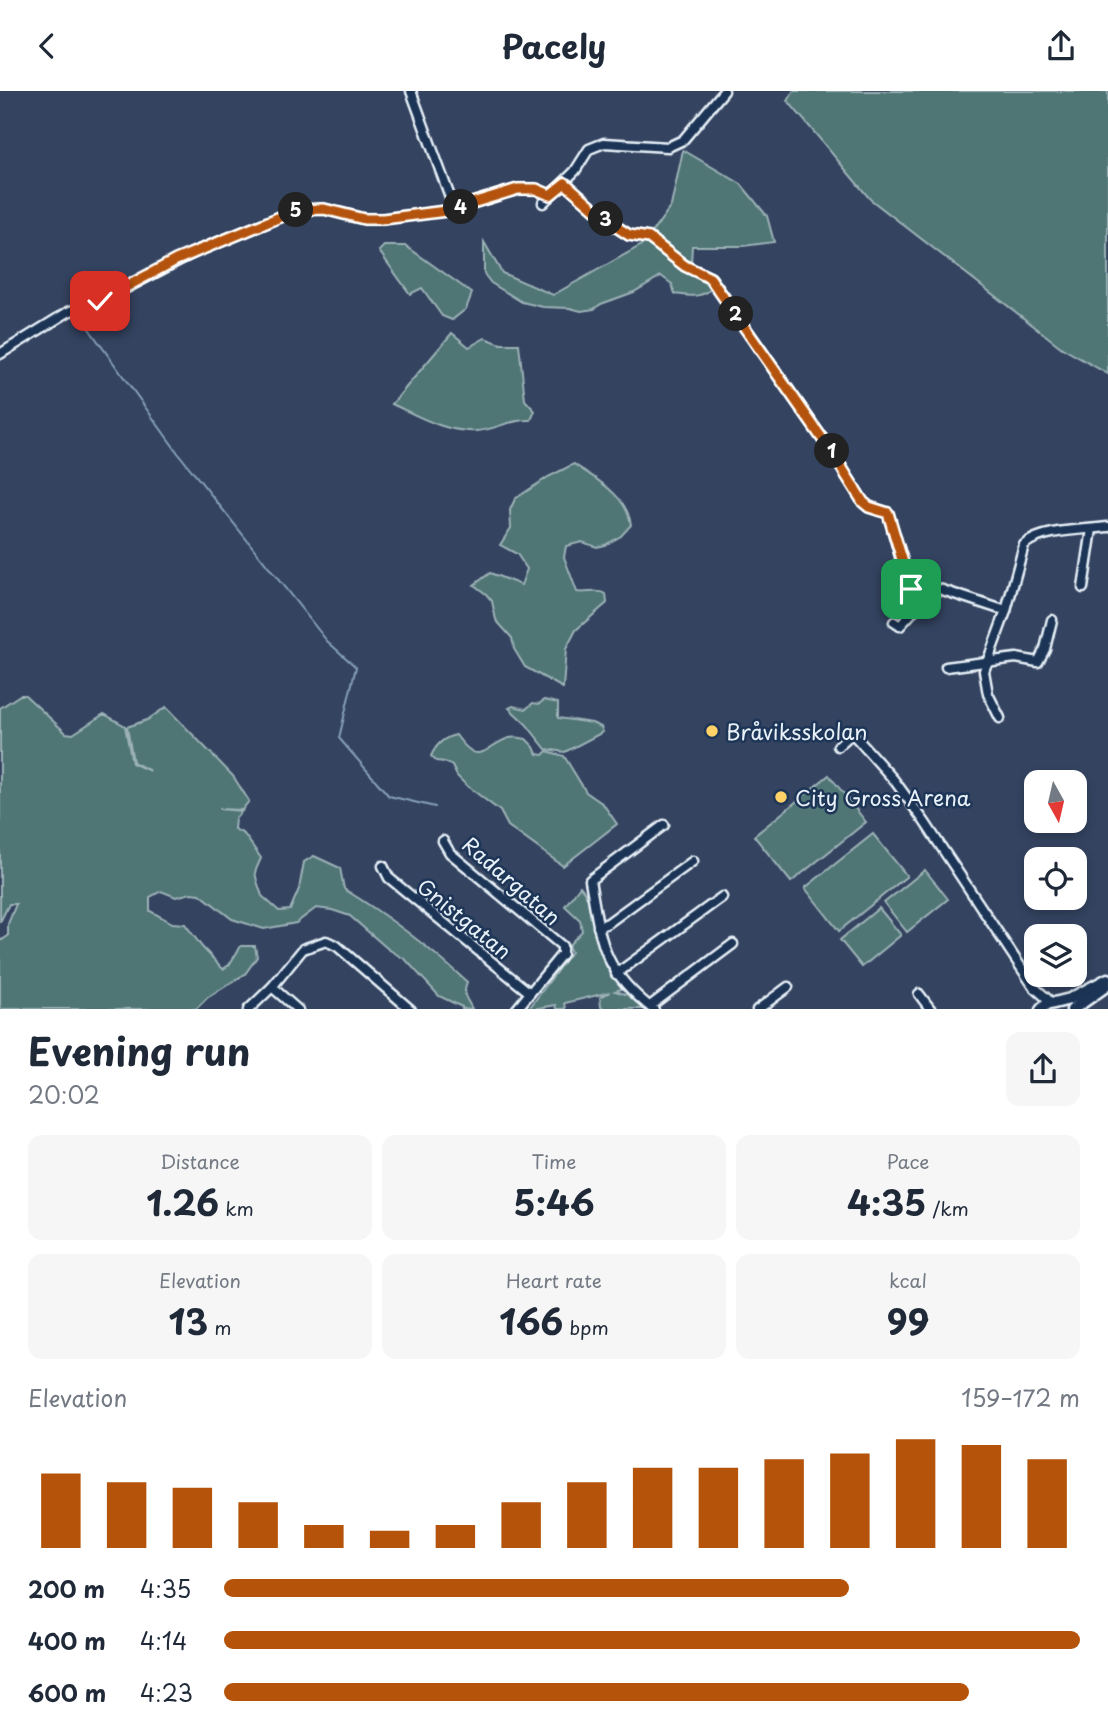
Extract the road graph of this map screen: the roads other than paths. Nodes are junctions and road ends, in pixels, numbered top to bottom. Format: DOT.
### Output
graph roads {
  1 [pos="411,91"];
  2 [pos="724,91"];
  3 [pos="565,183"];
  4 [pos="550,195"];
  5 [pos="543,203"];
  6 [pos="452,210"];
  7 [pos="0,354"];
  8 [pos="1108,527"];
  9 [pos="1092,529"];
  10 [pos="909,579"];
  11 [pos="1083,588"];
  12 [pos="1006,611"];
  13 [pos="1052,620"];
  14 [pos="894,622"];
  15 [pos="988,661"];
  16 [pos="946,667"];
  17 [pos="1000,717"];
  18 [pos="838,746"];
  19 [pos="664,825"];
  20 [pos="443,841"];
  21 [pos="693,861"];
  22 [pos="383,866"];
  23 [pos="722,897"];
  24 [pos="598,927"];
  25 [pos="733,944"];
  26 [pos="1024,972"];
  27 [pos="616,974"];
  28 [pos="1108,979"];
  29 [pos="1108,984"];
  30 [pos="272,987"];
  31 [pos="788,987"];
  32 [pos="1034,987"];
  33 [pos="530,993"];
  34 [pos="919,994"];
  35 [pos="1057,1005"];
  36 [pos="652,1008"];
  37 [pos="249,1009"];
  38 [pos="297,1009"];
  39 [pos="410,1009"];
  40 [pos="517,1009"];
  41 [pos="758,1009"];
  42 [pos="930,1009"];
  43 [pos="1041,1009"];
  44 [pos="1073,1009"];
  1 -- 6 [label="street"];
  2 -- 3 [label="street"];
  3 -- 4 [label="street"];
  3 -- 10 [label="street"];
  4 -- 5 [label="street"];
  4 -- 6 [label="street"];
  6 -- 7 [label="street"];
  8 -- 9 [label="street"];
  9 -- 11 [label="street"];
  9 -- 12 [label="street"];
  10 -- 12 [label="street"];
  10 -- 14 [label="street"];
  12 -- 15 [label="street"];
  13 -- 15 [label="street"];
  15 -- 16 [label="street"];
  15 -- 17 [label="street"];
  18 -- 26 [label="street"];
  19 -- 24 [label="street"];
  20 -- 33 [label="street, Radargatan"];
  21 -- 24 [label="street"];
  22 -- 33 [label="street, Gnistgatan"];
  23 -- 27 [label="street"];
  24 -- 27 [label="street"];
  25 -- 36 [label="street"];
  27 -- 36 [label="street"];
  28 -- 35 [label="main road"];
  29 -- 44 [label="main road"];
  30 -- 37 [label="street"];
  30 -- 38 [label="street"];
  30 -- 39 [label="street"];
  31 -- 41 [label="street"];
  32 -- 35 [label="street"];
  32 -- 43 [label="street"];
  33 -- 40 [label="street, Radargatan"];
  34 -- 42 [label="street"];
}
